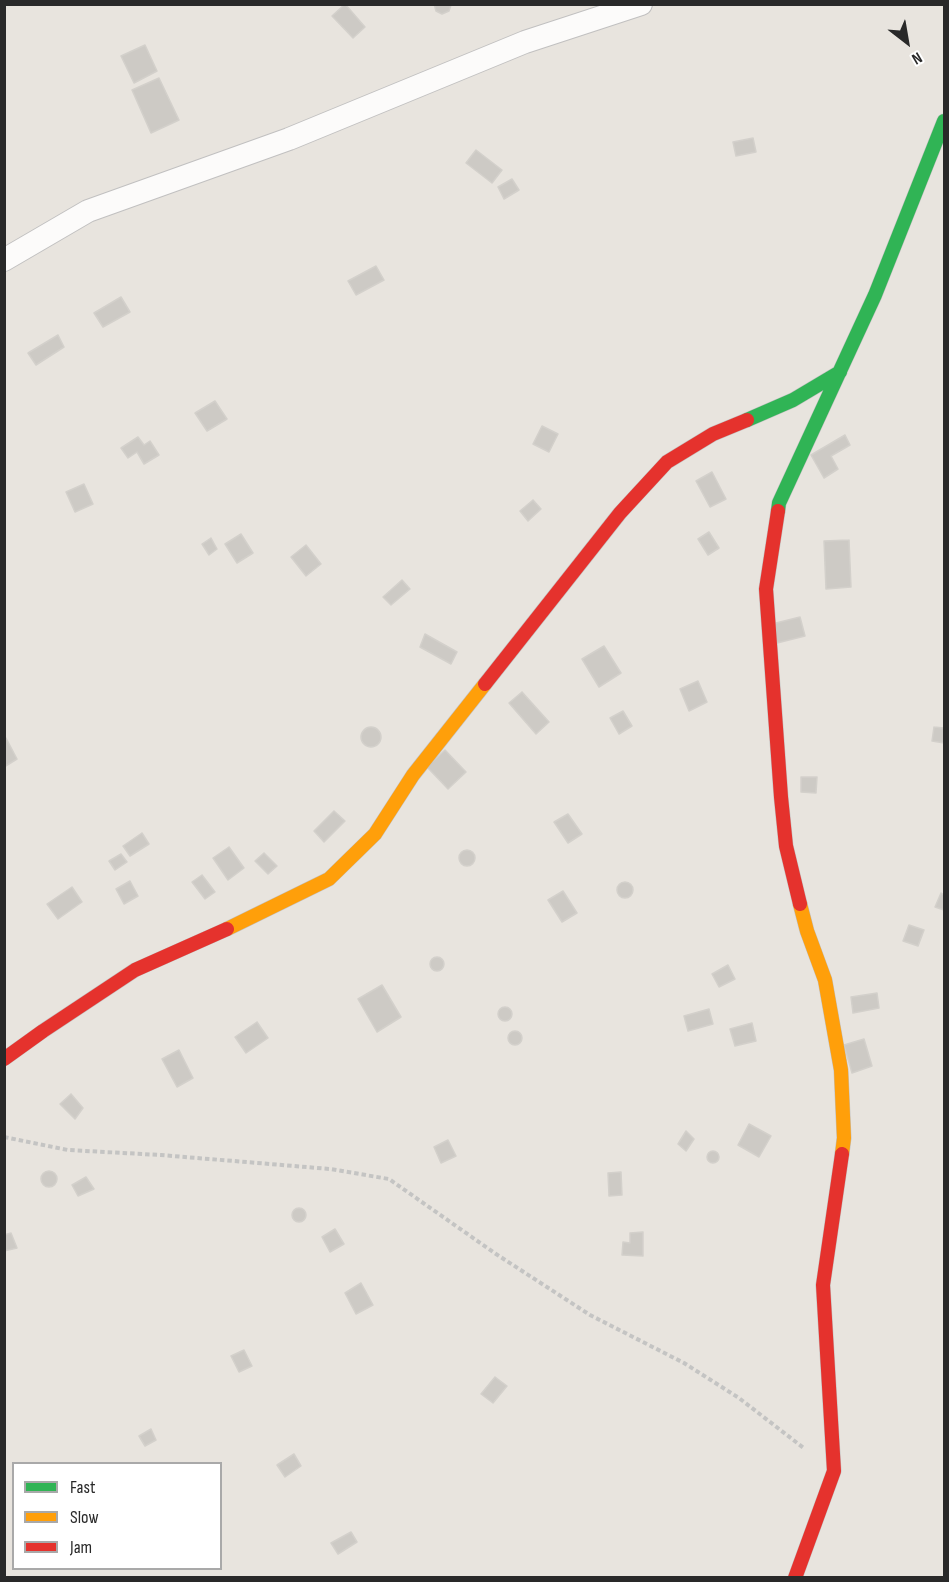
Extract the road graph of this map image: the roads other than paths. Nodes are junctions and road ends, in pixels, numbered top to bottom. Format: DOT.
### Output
graph roads {
  1 [pos="641,4"];
  2 [pos="945,121"];
  3 [pos="4,260"];
  4 [pos="840,372"];
  5 [pos="4,1059"];
  6 [pos="795,1578"];
  1 -- 3 [label="street"];
  2 -- 4 [label="street"];
  4 -- 5 [label="street"];
  4 -- 6 [label="street"];
}
